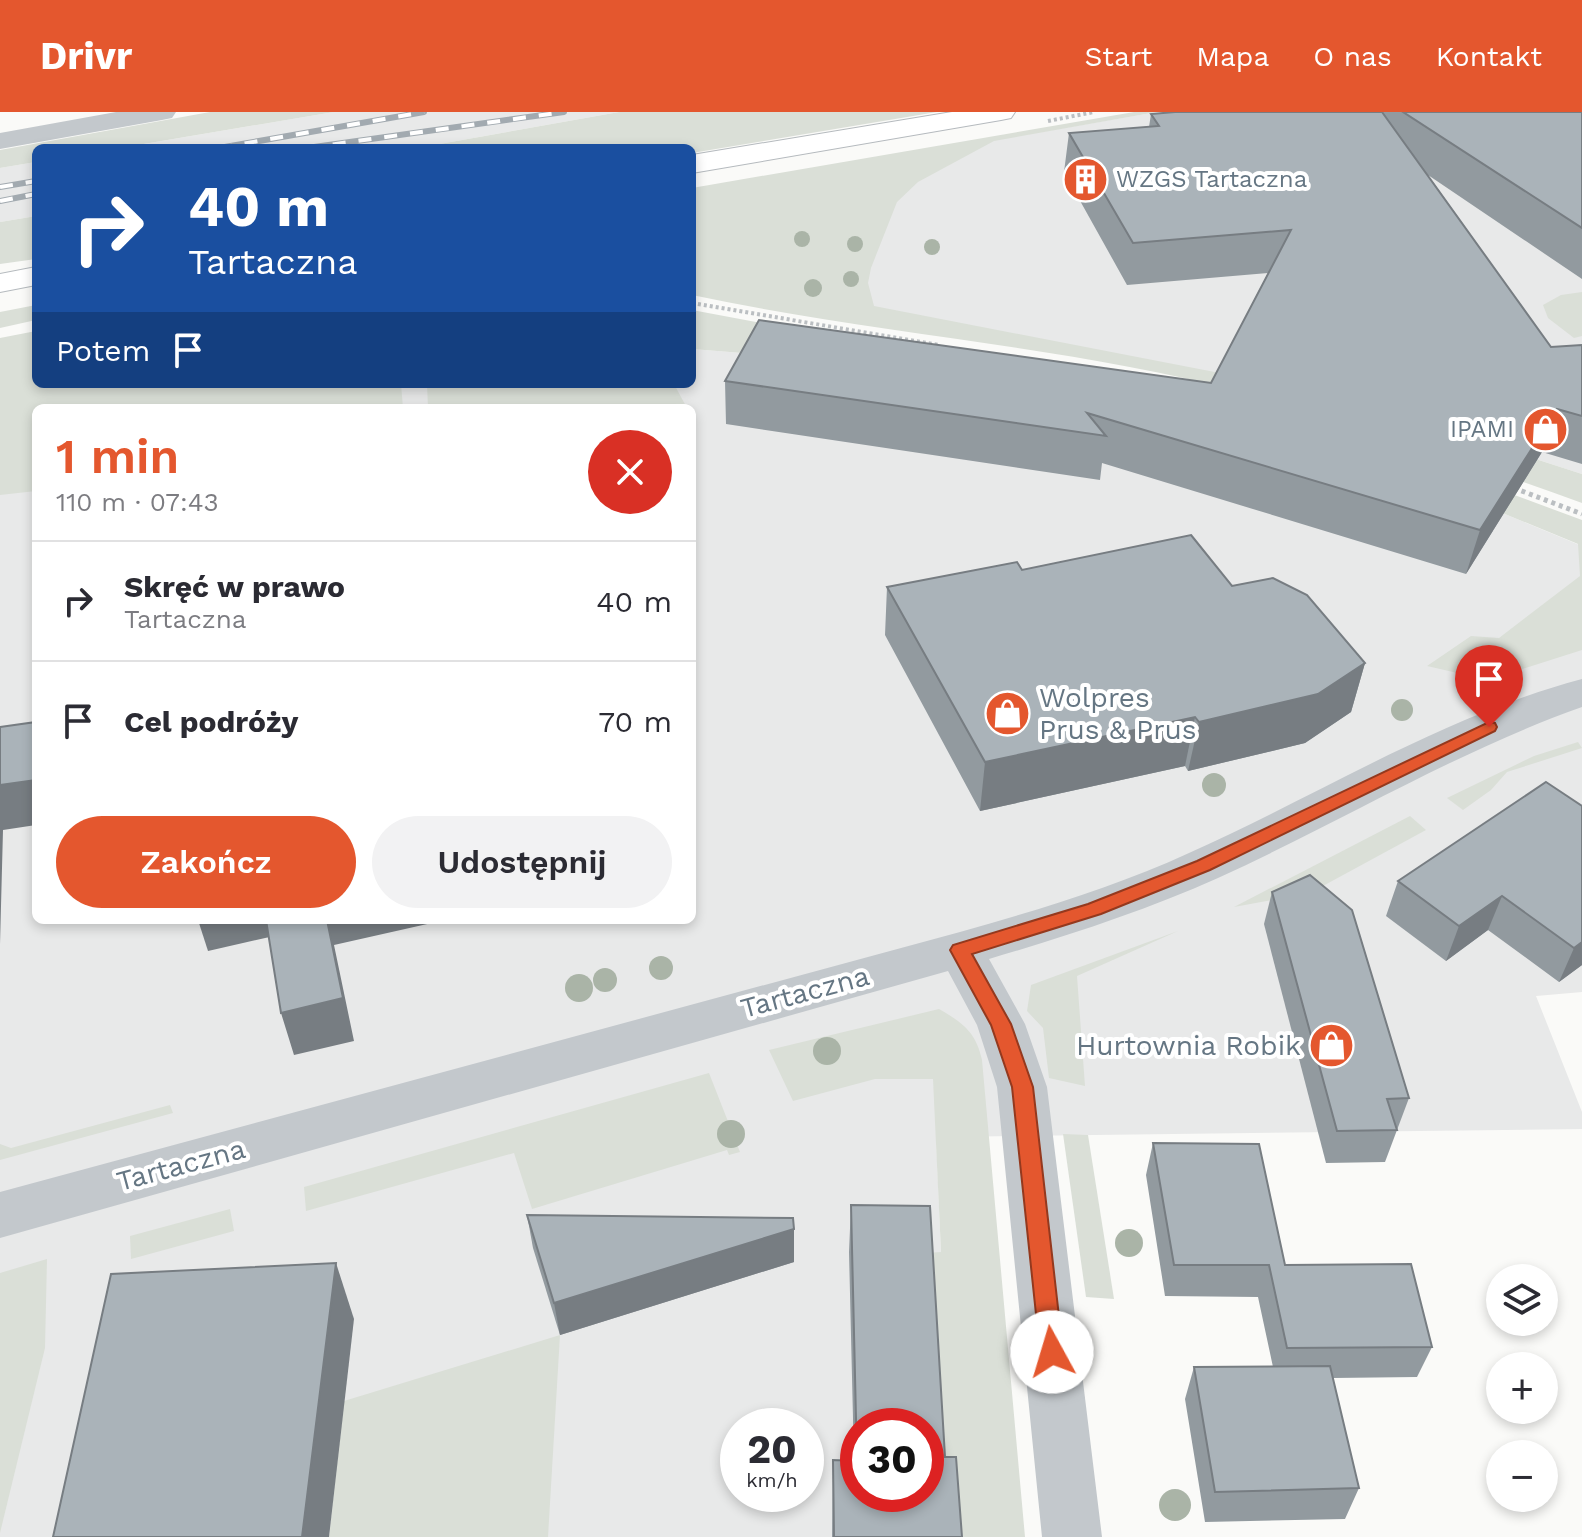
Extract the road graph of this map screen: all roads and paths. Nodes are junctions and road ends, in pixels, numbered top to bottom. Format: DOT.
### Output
graph roads {
  1 [pos="162,112"];
  2 [pos="1001,112"];
  3 [pos="0,141"];
  4 [pos="696,163"];
  5 [pos="32,273"];
  6 [pos="32,274"];
  7 [pos="0,275"];
  8 [pos="0,283"];
  9 [pos="696,304"];
  10 [pos="940,345"];
  11 [pos="1508,486"];
  12 [pos="1582,514"];
  13 [pos="1582,692"];
  14 [pos="960,950"];
  15 [pos="0,1215"];
  16 [pos="1072,1537"];
  1 -- 3 [label="street"];
  2 -- 4 [label="main road"];
  5 -- 7 [label="main road"];
  6 -- 8 [label="main road"];
  9 -- 10 [label="path"];
  11 -- 12 [label="path"];
  13 -- 14 [label="street, Tartaczna"];
  14 -- 15 [label="street, Tartaczna"];
  14 -- 16 [label="street"];
}
